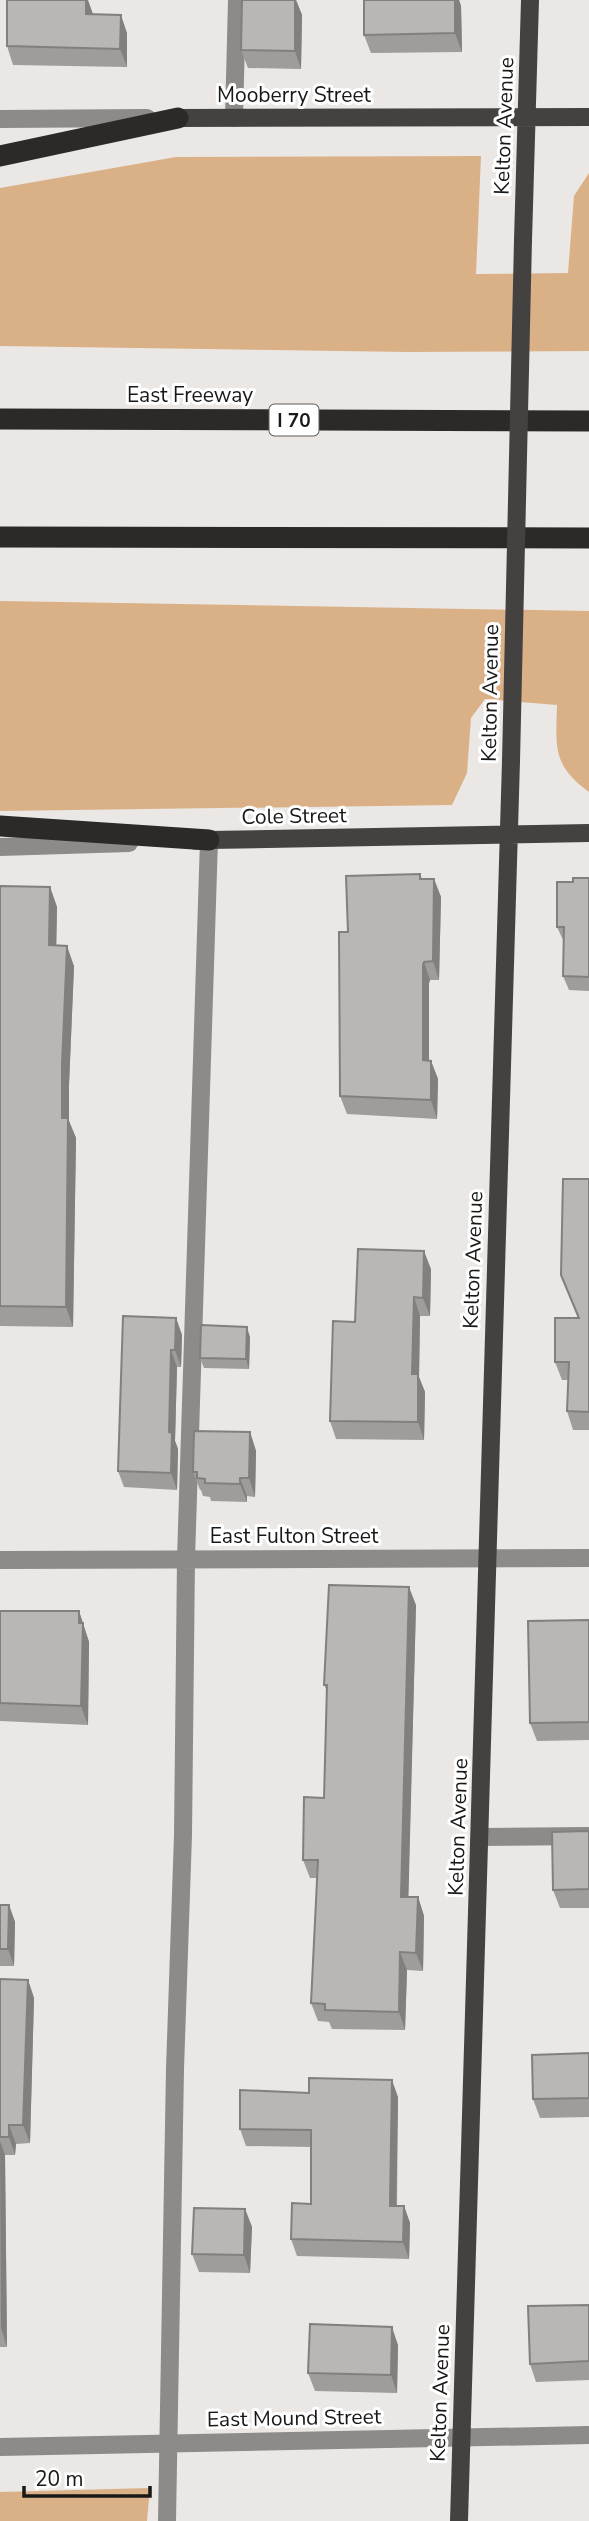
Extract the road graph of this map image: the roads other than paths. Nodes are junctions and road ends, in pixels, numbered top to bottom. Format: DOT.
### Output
graph roads {
  1 [pos="237,0"];
  2 [pos="530,0"];
  3 [pos="527,117"];
  4 [pos="589,117"];
  5 [pos="178,118"];
  6 [pos="234,118"];
  7 [pos="0,119"];
  8 [pos="0,156"];
  9 [pos="0,419"];
  10 [pos="589,421"];
  11 [pos="0,537"];
  12 [pos="589,538"];
  13 [pos="0,826"];
  14 [pos="510,833"];
  15 [pos="589,833"];
  16 [pos="209,840"];
  17 [pos="0,847"];
  18 [pos="589,1558"];
  19 [pos="186,1559"];
  20 [pos="486,1559"];
  21 [pos="0,1560"];
  22 [pos="589,1836"];
  23 [pos="480,1838"];
  24 [pos="589,2435"];
  25 [pos="461,2437"];
  26 [pos="167,2444"];
  27 [pos="0,2447"];
  28 [pos="167,2521"];
  29 [pos="459,2521"];
  1 -- 6 [label="street"];
  2 -- 3 [label="main road, Kelton Avenue"];
  3 -- 4 [label="main road, Mooberry Street"];
  3 -- 6 [label="main road, Mooberry Street"];
  3 -- 14 [label="main road, Kelton Avenue, bridge"];
  5 -- 6 [label="main road, Mooberry Street"];
  5 -- 7 [label="street, Mooberry Street"];
  5 -- 8 [label="highway"];
  9 -- 10 [label="highway, East Freeway / I 70"];
  11 -- 12 [label="highway"];
  13 -- 16 [label="highway"];
  14 -- 15 [label="main road, Cole Street"];
  14 -- 16 [label="main road, Cole Street"];
  14 -- 20 [label="main road, Kelton Avenue"];
  16 -- 17 [label="street, Cole Street"];
  16 -- 19 [label="street"];
  18 -- 20 [label="street, East Fulton Street"];
  19 -- 20 [label="street, East Fulton Street"];
  19 -- 21 [label="street, East Fulton Street"];
  19 -- 26 [label="street"];
  20 -- 23 [label="main road, Kelton Avenue"];
  22 -- 23 [label="street"];
  23 -- 25 [label="main road, Kelton Avenue"];
  24 -- 25 [label="street, East Mound Street"];
  25 -- 26 [label="street, East Mound Street"];
  25 -- 29 [label="main road, Kelton Avenue"];
  26 -- 27 [label="street, East Mound Street"];
  26 -- 28 [label="street"];
}
